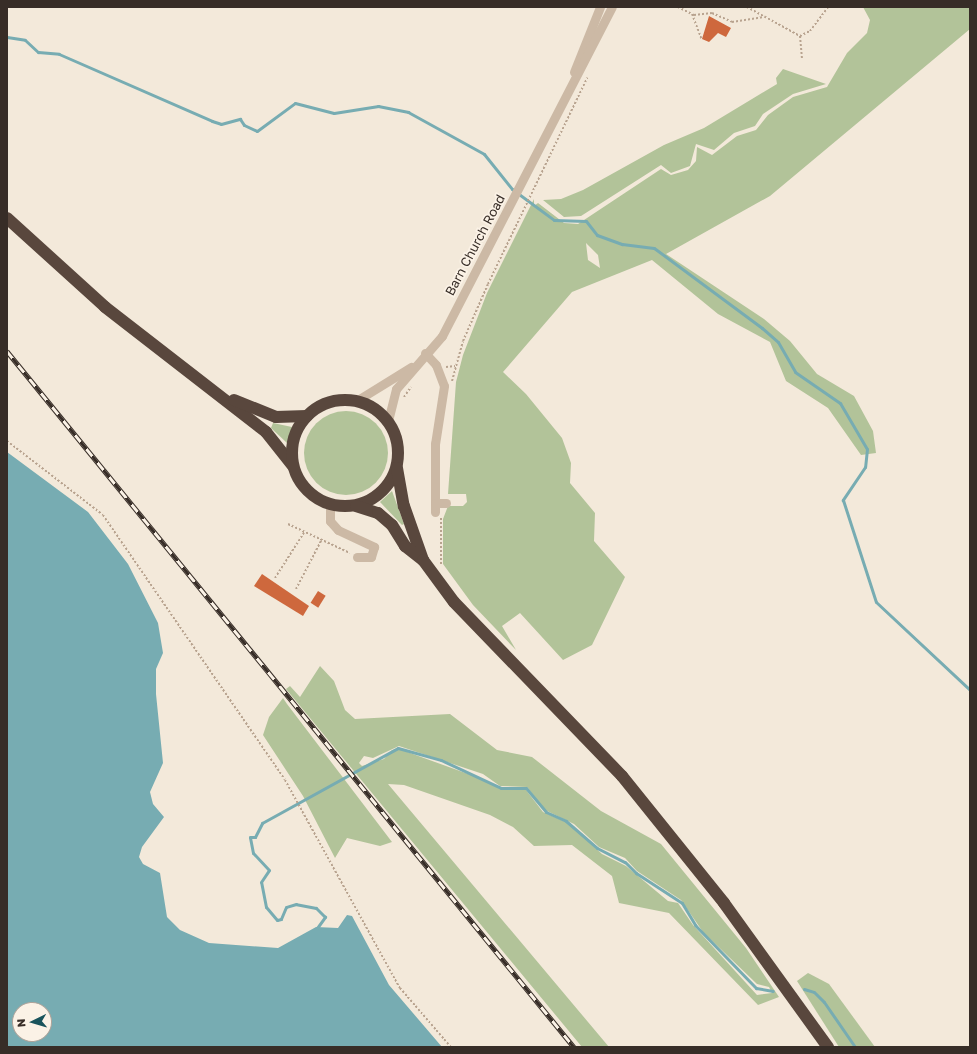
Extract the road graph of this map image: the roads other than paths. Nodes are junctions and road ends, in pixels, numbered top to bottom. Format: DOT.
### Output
graph roads {
  1 [pos="600,7"];
  2 [pos="612,7"];
  3 [pos="550,132"];
  4 [pos="7,218"];
  5 [pos="425,353"];
  6 [pos="417,363"];
  7 [pos="224,396"];
  8 [pos="356,401"];
  9 [pos="307,416"];
  10 [pos="388,421"];
  11 [pos="293,466"];
  12 [pos="397,467"];
  13 [pos="330,504"];
  14 [pos="439,505"];
  15 [pos="356,506"];
  16 [pos="357,557"];
  17 [pos="423,560"];
  18 [pos="828,1047"];
  1 -- 3 [label="street, Barn Church Road"];
  2 -- 3 [label="street, Barn Church Road"];
  3 -- 5 [label="street, Barn Church Road"];
  4 -- 7 [label="highway"];
  5 -- 6 [label="street, Barn Church Road"];
  5 -- 14 [label="street"];
  6 -- 8 [label="street"];
  6 -- 10 [label="street, Barn Church Road"];
  7 -- 9 [label="highway"];
  7 -- 11 [label="highway"];
  8 -- 9 [label="highway"];
  8 -- 10 [label="highway"];
  9 -- 11 [label="highway"];
  10 -- 12 [label="highway"];
  11 -- 13 [label="highway"];
  12 -- 15 [label="highway"];
  12 -- 17 [label="highway"];
  13 -- 15 [label="highway"];
  13 -- 16 [label="street"];
  15 -- 17 [label="highway"];
  17 -- 18 [label="highway"];
}
